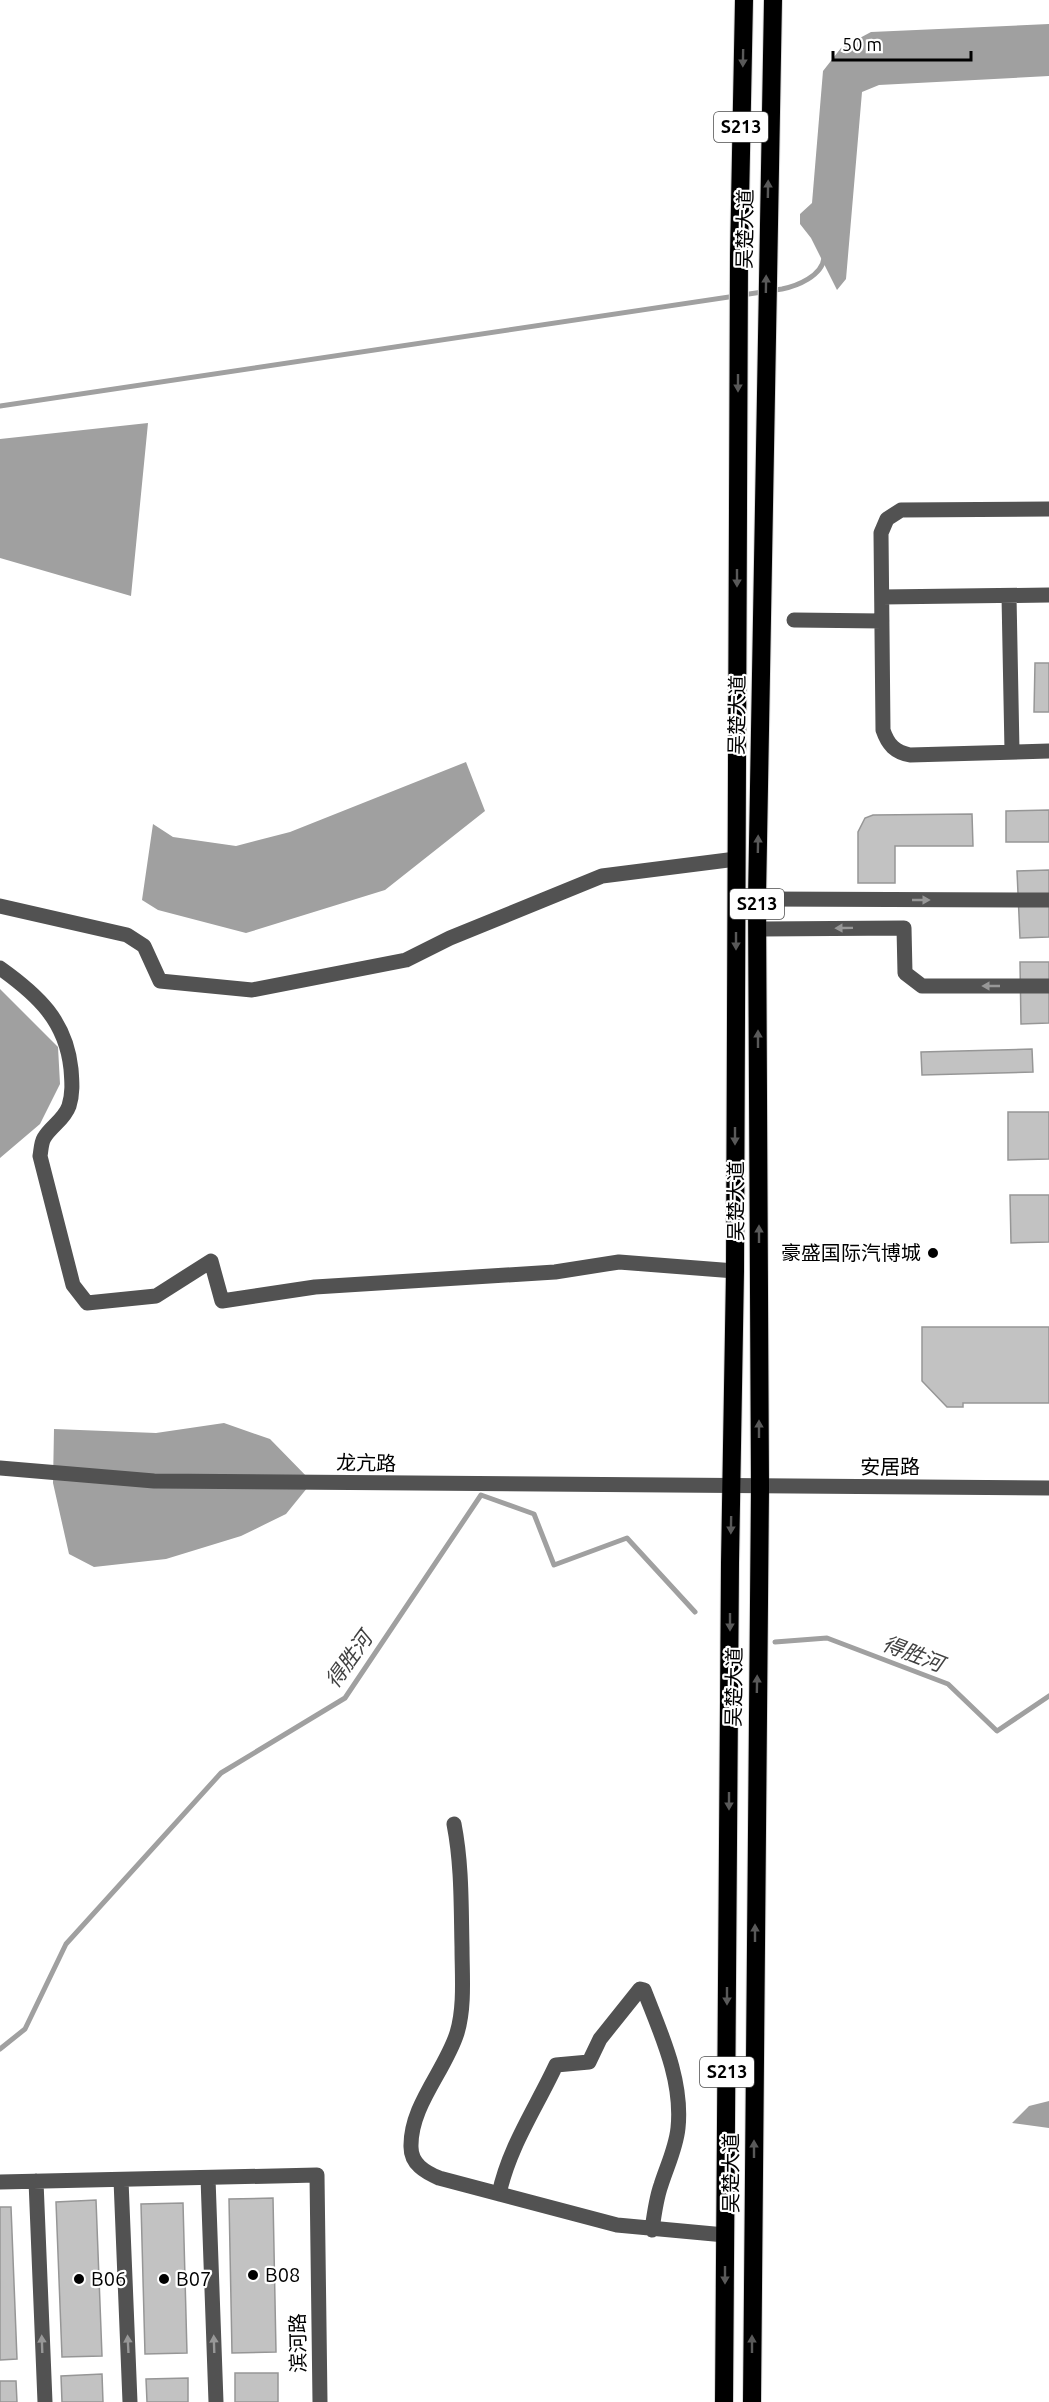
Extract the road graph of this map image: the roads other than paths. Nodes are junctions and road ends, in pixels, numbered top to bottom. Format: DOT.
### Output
graph roads {
  1 [pos="744,0"];
  2 [pos="773,0"];
  3 [pos="1049,509"];
  4 [pos="1049,595"];
  5 [pos="1010,596"];
  6 [pos="882,597"];
  7 [pos="794,620"];
  8 [pos="882,621"];
  9 [pos="1011,751"];
  10 [pos="1049,751"];
  11 [pos="736,859"];
  12 [pos="757,899"];
  13 [pos="1049,900"];
  14 [pos="0,906"];
  15 [pos="757,929"];
  16 [pos="0,968"];
  17 [pos="1049,986"];
  18 [pos="735,1271"];
  19 [pos="0,1468"];
  20 [pos="732,1487"];
  21 [pos="760,1488"];
  22 [pos="1049,1488"];
  23 [pos="454,1824"];
  24 [pos="207,2178"];
  25 [pos="120,2180"];
  26 [pos="36,2181"];
  27 [pos="0,2182"];
  28 [pos="499,2194"];
  29 [pos="652,2230"];
  30 [pos="725,2235"];
  31 [pos="45,2402"];
  32 [pos="130,2402"];
  33 [pos="216,2402"];
  34 [pos="320,2402"];
  35 [pos="724,2402"];
  36 [pos="752,2402"];
  1 -- 11 [label="highway, 吴楚大道 / S213, one-way"];
  12 -- 2 [label="highway, 吴楚大道 / S213, one-way"];
  3 -- 6 [label="street"];
  4 -- 5 [label="street"];
  5 -- 6 [label="street"];
  5 -- 9 [label="street"];
  6 -- 8 [label="street"];
  7 -- 8 [label="street"];
  8 -- 9 [label="street"];
  9 -- 10 [label="street"];
  11 -- 14 [label="street"];
  11 -- 18 [label="highway, 吴楚大道 / S213, one-way"];
  12 -- 13 [label="street, one-way"];
  12 -- 15 [label="highway, 吴楚大道 / S213"];
  17 -- 15 [label="street, one-way"];
  21 -- 15 [label="highway, 吴楚大道 / S213, one-way"];
  16 -- 18 [label="street"];
  18 -- 20 [label="highway, 吴楚大道 / S213"];
  19 -- 20 [label="street, 龙亢路"];
  20 -- 21 [label="street, 安居路"];
  20 -- 30 [label="highway, 吴楚大道 / S213, one-way"];
  21 -- 22 [label="street, 安居路"];
  36 -- 21 [label="highway, 吴楚大道 / S213, one-way"];
  23 -- 28 [label="street"];
  24 -- 25 [label="street"];
  33 -- 24 [label="street, one-way"];
  24 -- 34 [label="street, 滨河路"];
  25 -- 26 [label="street"];
  32 -- 25 [label="street, one-way"];
  26 -- 27 [label="street"];
  31 -- 26 [label="street, one-way"];
  28 -- 29 [label="street"];
  28 -- 29 [label="street"];
  29 -- 30 [label="street"];
  30 -- 35 [label="highway, 吴楚大道 / S213, one-way"];
}
